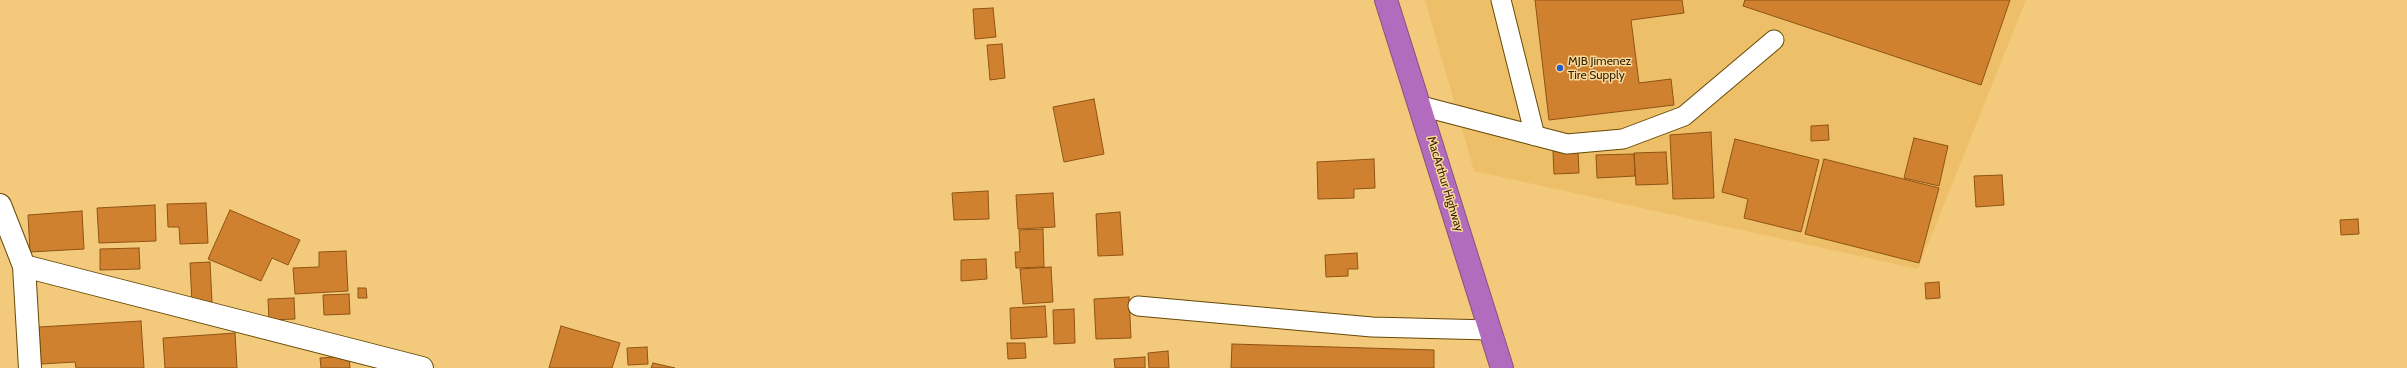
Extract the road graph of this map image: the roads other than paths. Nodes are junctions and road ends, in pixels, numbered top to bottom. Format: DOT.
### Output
graph roads {
  1 [pos="1386,0"];
  2 [pos="1501,0"];
  3 [pos="1774,40"];
  4 [pos="1421,106"];
  5 [pos="1535,136"];
  6 [pos="0,205"];
  7 [pos="24,266"];
  8 [pos="1138,306"];
  9 [pos="1490,330"];
  10 [pos="30,368"];
  11 [pos="422,368"];
  12 [pos="1502,368"];
  1 -- 4 [label="highway, MacArthur Highway"];
  2 -- 5 [label="lane"];
  3 -- 5 [label="lane"];
  4 -- 5 [label="lane"];
  4 -- 9 [label="highway, MacArthur Highway"];
  6 -- 7 [label="street"];
  7 -- 10 [label="street"];
  7 -- 11 [label="street"];
  8 -- 9 [label="lane"];
  9 -- 12 [label="highway, MacArthur Highway"];
}
